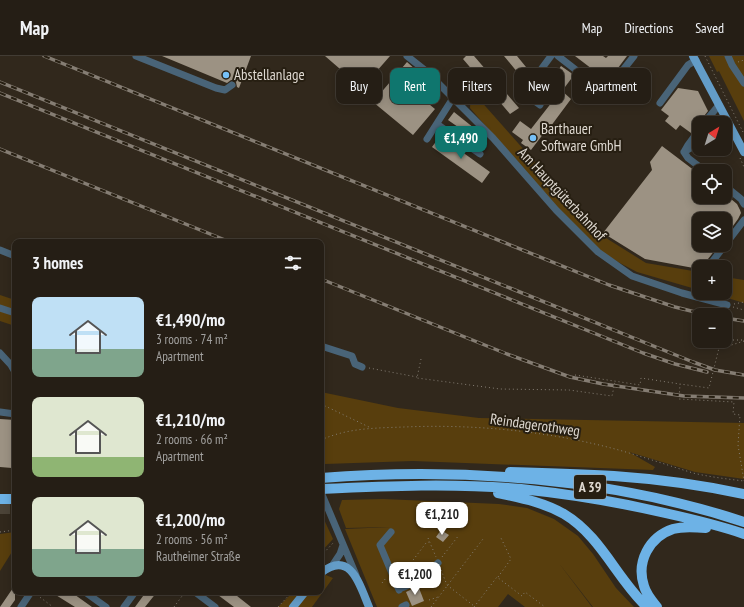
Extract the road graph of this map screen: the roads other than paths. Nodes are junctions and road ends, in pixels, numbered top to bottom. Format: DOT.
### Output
graph roads {
  1 [pos="136,56"];
  2 [pos="407,56"];
  3 [pos="551,56"];
  4 [pos="558,56"];
  5 [pos="634,56"];
  6 [pos="728,56"];
  7 [pos="695,58"];
  8 [pos="744,83"];
  9 [pos="232,85"];
  10 [pos="448,93"];
  11 [pos="660,102"];
  12 [pos="449,104"];
  13 [pos="459,104"];
  14 [pos="540,105"];
  15 [pos="719,105"];
  16 [pos="710,116"];
  17 [pos="724,116"];
  18 [pos="436,124"];
  19 [pos="732,130"];
  20 [pos="427,139"];
  21 [pos="692,140"];
  22 [pos="692,147"];
  23 [pos="684,152"];
  24 [pos="744,152"];
  25 [pos="480,154"];
  26 [pos="696,164"];
  27 [pos="732,192"];
  28 [pos="744,204"];
  29 [pos="744,220"];
  30 [pos="0,250"];
  31 [pos="12,255"];
  32 [pos="714,260"];
  33 [pos="727,305"];
  34 [pos="0,308"];
  35 [pos="12,312"];
  36 [pos="324,347"];
  37 [pos="0,353"];
  38 [pos="12,367"];
  39 [pos="362,367"];
  40 [pos="0,412"];
  41 [pos="12,414"];
  42 [pos="433,474"];
  43 [pos="324,478"];
  44 [pos="473,487"];
  45 [pos="324,490"];
  46 [pos="744,494"];
  47 [pos="324,498"];
  48 [pos="0,499"];
  49 [pos="12,499"];
  50 [pos="744,522"];
  51 [pos="731,530"];
  52 [pos="391,532"];
  53 [pos="744,534"];
  54 [pos="343,545"];
  55 [pos="438,563"];
  56 [pos="332,566"];
  57 [pos="324,571"];
  58 [pos="356,575"];
  59 [pos="30,595"];
  60 [pos="89,595"];
  61 [pos="133,595"];
  62 [pos="200,595"];
  63 [pos="303,595"];
  64 [pos="21,607"];
  65 [pos="106,607"];
  66 [pos="124,607"];
  67 [pos="215,607"];
  68 [pos="293,607"];
  69 [pos="369,607"];
  70 [pos="647,607"];
  71 [pos="657,607"];
  1 -- 9 [label="street"];
  2 -- 10 [label="street, Am Hauptgüterbahnhof"];
  3 -- 14 [label="street"];
  4 -- 5 [label="street"];
  6 -- 8 [label="street"];
  7 -- 11 [label="street"];
  7 -- 15 [label="main road"];
  12 -- 18 [label="street"];
  13 -- 33 [label="street, Am Hauptgüterbahnhof"];
  15 -- 16 [label="street"];
  15 -- 17 [label="main road"];
  18 -- 20 [label="street"];
  18 -- 25 [label="street"];
  19 -- 24 [label="main road"];
  21 -- 23 [label="street"];
  22 -- 23 [label="street"];
  23 -- 26 [label="street"];
  27 -- 28 [label="street"];
  29 -- 32 [label="street"];
  30 -- 31 [label="street"];
  34 -- 35 [label="street"];
  36 -- 39 [label="street"];
  37 -- 38 [label="street"];
  40 -- 41 [label="street"];
  42 -- 43 [label="highway, A 39"];
  42 -- 46 [label="highway"];
  42 -- 50 [label="highway, A 39"];
  44 -- 45 [label="highway, A 39"];
  44 -- 51 [label="highway, A 39"];
  44 -- 70 [label="highway"];
  47 -- 54 [label="street"];
  48 -- 49 [label="highway"];
  51 -- 53 [label="highway, A 39"];
  51 -- 71 [label="highway"];
  52 -- 55 [label="street"];
  54 -- 56 [label="street"];
  54 -- 58 [label="street"];
  56 -- 57 [label="main road"];
  56 -- 58 [label="main road"];
  58 -- 69 [label="main road"];
  59 -- 64 [label="street"];
  60 -- 65 [label="street"];
  61 -- 66 [label="street"];
  62 -- 67 [label="street"];
  63 -- 68 [label="main road"];
}
